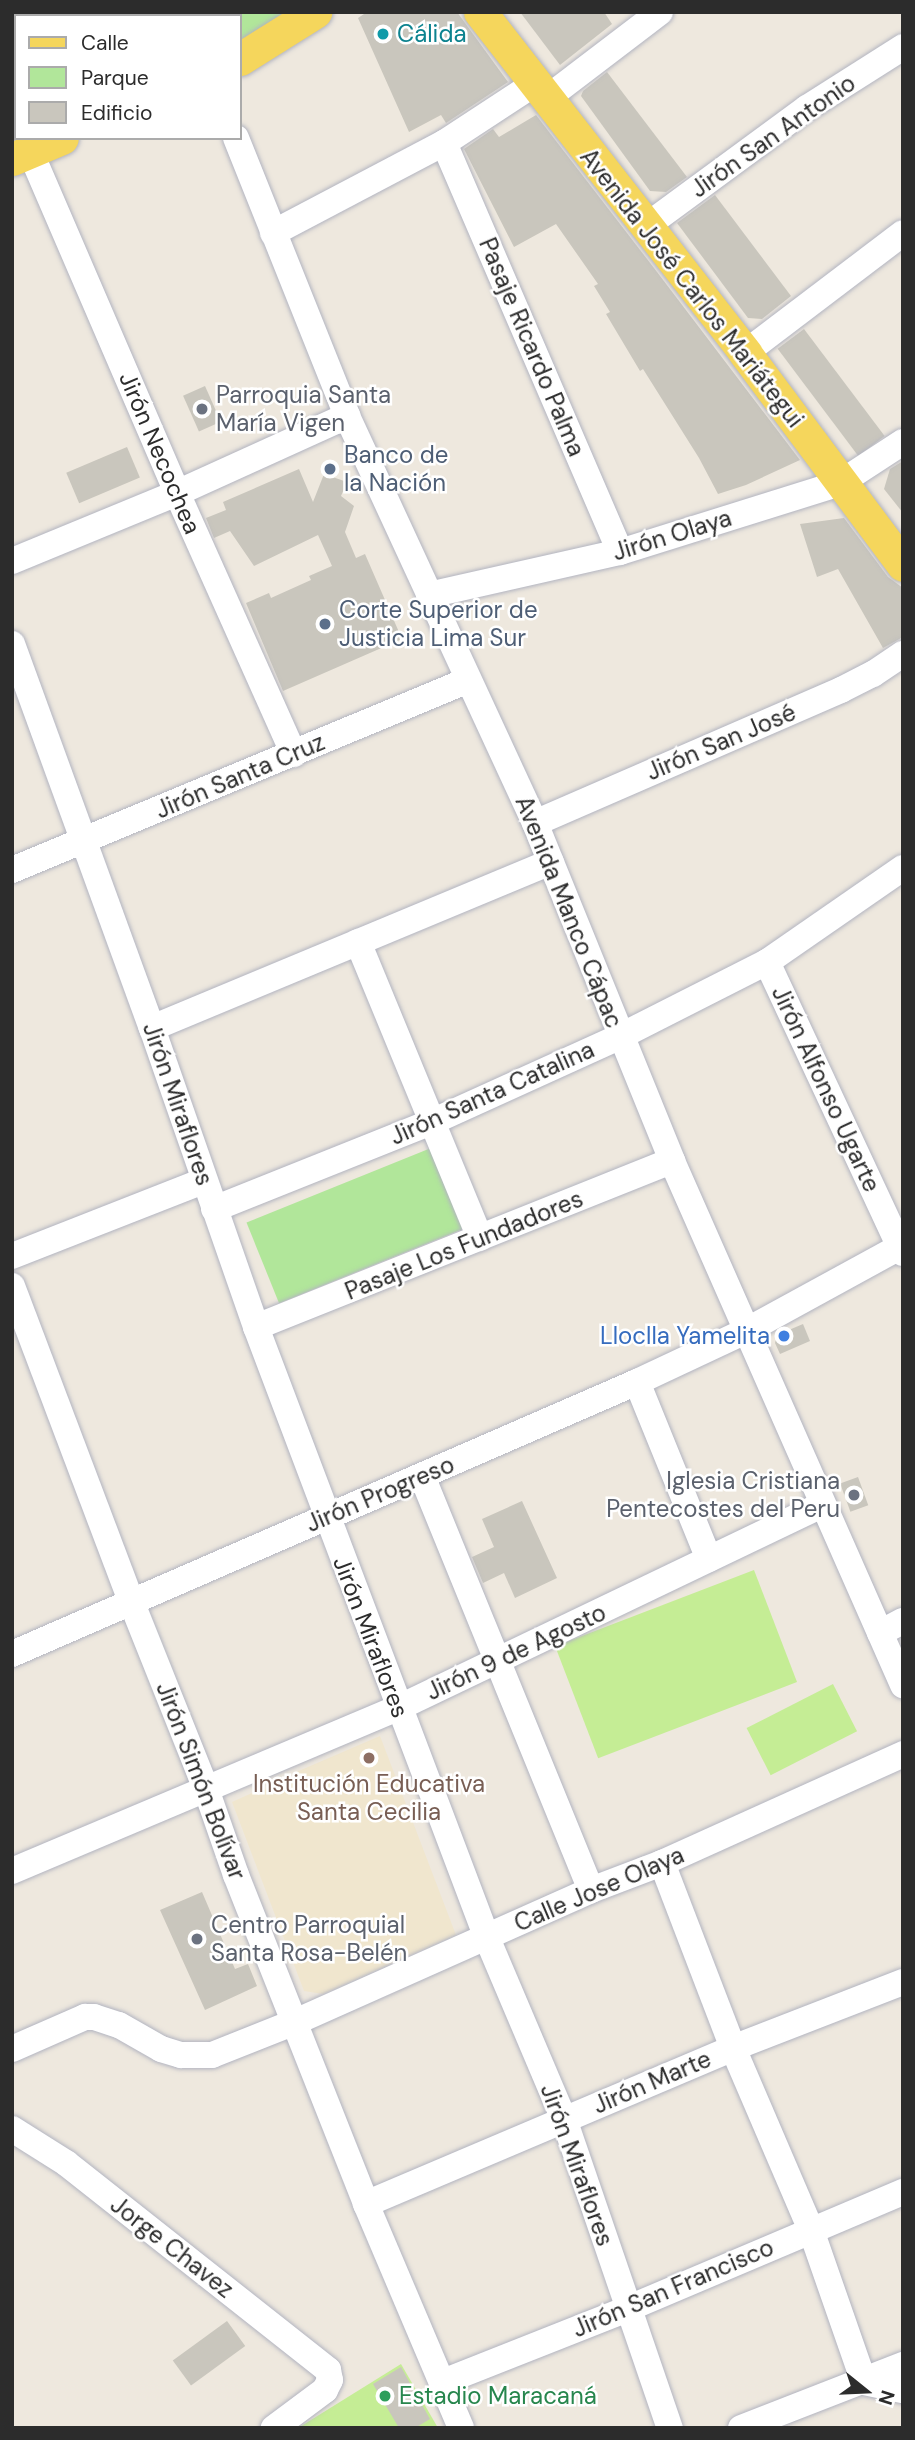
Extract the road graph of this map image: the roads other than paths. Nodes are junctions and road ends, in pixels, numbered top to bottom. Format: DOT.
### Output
graph roads {
  1 [pos="315,12"];
  2 [pos="480,12"];
  3 [pos="660,12"];
  4 [pos="903,47"];
  5 [pos="242,58"];
  6 [pos="540,91"];
  7 [pos="57,140"];
  8 [pos="237,140"];
  9 [pos="444,143"];
  10 [pos="21,155"];
  11 [pos="645,227"];
  12 [pos="273,233"];
  13 [pos="903,233"];
  14 [pos="746,353"];
  15 [pos="346,416"];
  16 [pos="903,442"];
  17 [pos="840,483"];
  18 [pos="177,493"];
  19 [pos="620,552"];
  20 [pos="12,561"];
  21 [pos="903,565"];
  22 [pos="429,595"];
  23 [pos="12,644"];
  24 [pos="903,654"];
  25 [pos="468,680"];
  26 [pos="294,754"];
  27 [pos="535,823"];
  28 [pos="85,840"];
  29 [pos="551,862"];
  30 [pos="903,868"];
  31 [pos="12,870"];
  32 [pos="358,942"];
  33 [pos="767,962"];
  34 [pos="152,1028"];
  35 [pos="619,1037"];
  36 [pos="434,1121"];
  37 [pos="672,1161"];
  38 [pos="204,1181"];
  39 [pos="214,1209"];
  40 [pos="480,1238"];
  41 [pos="902,1248"];
  42 [pos="12,1256"];
  43 [pos="12,1286"];
  44 [pos="256,1327"];
  45 [pos="746,1331"];
  46 [pos="637,1382"];
  47 [pos="422,1476"];
  48 [pos="821,1505"];
  49 [pos="327,1517"];
  50 [pos="709,1559"];
  51 [pos="131,1601"];
  52 [pos="891,1627"];
  53 [pos="12,1654"];
  54 [pos="498,1661"];
  55 [pos="903,1685"];
  56 [pos="398,1708"];
  57 [pos="903,1754"];
  58 [pos="205,1786"];
  59 [pos="662,1863"];
  60 [pos="12,1871"];
  61 [pos="592,1890"];
  62 [pos="487,1938"];
  63 [pos="903,1982"];
  64 [pos="295,2022"];
  65 [pos="733,2048"];
  66 [pos="12,2049"];
  67 [pos="564,2119"];
  68 [pos="12,2129"];
  69 [pos="903,2192"];
  70 [pos="366,2204"];
  71 [pos="811,2230"];
  72 [pos="628,2309"];
  73 [pos="903,2365"];
  74 [pos="443,2382"];
  75 [pos="864,2382"];
  76 [pos="903,2390"];
  77 [pos="274,2428"];
  78 [pos="461,2428"];
  79 [pos="670,2428"];
  80 [pos="741,2428"];
  1 -- 5 [label="main road"];
  2 -- 6 [label="main road, Avenida José Carlos Mariátegui"];
  3 -- 6 [label="street"];
  4 -- 11 [label="street, Jirón San Antonio"];
  6 -- 9 [label="street"];
  6 -- 11 [label="main road, Avenida José Carlos Mariátegui"];
  7 -- 10 [label="main road"];
  8 -- 12 [label="street, Avenida Manco Cápac"];
  9 -- 12 [label="street"];
  9 -- 19 [label="street, Pasaje Ricardo Palma"];
  10 -- 18 [label="street, Jirón Necochea"];
  11 -- 14 [label="main road, Avenida José Carlos Mariátegui"];
  12 -- 15 [label="street, Avenida Manco Cápac"];
  13 -- 14 [label="street"];
  14 -- 17 [label="main road, Avenida José Carlos Mariátegui"];
  15 -- 18 [label="street"];
  15 -- 22 [label="street, Avenida Manco Cápac"];
  16 -- 17 [label="street, Jirón Olaya"];
  17 -- 19 [label="street, Jirón Olaya"];
  17 -- 21 [label="main road, Avenida José Carlos Mariátegui"];
  18 -- 20 [label="street"];
  18 -- 26 [label="street, Jirón Necochea"];
  19 -- 22 [label="street, Jirón Olaya"];
  22 -- 25 [label="street, Avenida Manco Cápac"];
  23 -- 28 [label="street, Jirón Miraflores"];
  24 -- 27 [label="street, Jirón San José"];
  25 -- 26 [label="street, Jirón Santa Cruz"];
  25 -- 27 [label="street, Avenida Manco Cápac"];
  26 -- 28 [label="street, Jirón Santa Cruz"];
  27 -- 29 [label="street, Avenida Manco Cápac"];
  28 -- 31 [label="street, Jirón Santa Cruz"];
  28 -- 34 [label="street, Jirón Miraflores"];
  29 -- 32 [label="street"];
  29 -- 35 [label="street, Avenida Manco Cápac"];
  30 -- 33 [label="street, Jirón Santa Catalina"];
  32 -- 34 [label="street"];
  32 -- 36 [label="street"];
  33 -- 35 [label="street, Jirón Santa Catalina"];
  33 -- 41 [label="street, Jirón Alfonso Ugarte"];
  34 -- 38 [label="street, Jirón Miraflores"];
  35 -- 36 [label="street, Jirón Santa Catalina"];
  35 -- 37 [label="street, Avenida Manco Cápac"];
  36 -- 39 [label="street, Jirón Santa Catalina"];
  36 -- 40 [label="street"];
  37 -- 40 [label="street, Pasaje Los Fundadores"];
  37 -- 45 [label="street, Avenida Manco Cápac"];
  38 -- 39 [label="street, Jirón Miraflores"];
  38 -- 42 [label="street"];
  39 -- 44 [label="street, Jirón Miraflores"];
  40 -- 44 [label="street, Pasaje Los Fundadores"];
  41 -- 45 [label="street, Jirón Progreso"];
  43 -- 51 [label="street, Jirón Simón Bolívar"];
  44 -- 49 [label="street, Jirón Miraflores"];
  45 -- 46 [label="street, Jirón Progreso"];
  45 -- 48 [label="street, Avenida Manco Cápac"];
  46 -- 47 [label="street, Jirón Progreso"];
  46 -- 50 [label="street"];
  47 -- 49 [label="street, Jirón Progreso"];
  47 -- 54 [label="street"];
  48 -- 50 [label="street, Jirón 9 de Agosto"];
  48 -- 52 [label="street, Avenida Manco Cápac"];
  49 -- 51 [label="street, Jirón Progreso"];
  49 -- 56 [label="street, Jirón Miraflores"];
  50 -- 54 [label="street, Jirón 9 de Agosto"];
  51 -- 53 [label="street, Jirón Progreso"];
  51 -- 58 [label="street, Jirón Simón Bolívar"];
  52 -- 55 [label="street, Avenida Manco Cápac"];
  54 -- 56 [label="street, Jirón 9 de Agosto"];
  54 -- 61 [label="street"];
  56 -- 58 [label="street, Jirón 9 de Agosto"];
  56 -- 62 [label="street, Jirón Miraflores"];
  57 -- 59 [label="street, Calle Jose Olaya"];
  58 -- 60 [label="street, Jirón 9 de Agosto"];
  58 -- 64 [label="street, Jirón Simón Bolívar"];
  59 -- 61 [label="street, Calle Jose Olaya"];
  59 -- 65 [label="street"];
  61 -- 62 [label="street, Calle Jose Olaya"];
  62 -- 64 [label="street, Calle Jose Olaya"];
  62 -- 67 [label="street, Jirón Miraflores"];
  63 -- 65 [label="street, Jirón Marte"];
  64 -- 66 [label="street, Calle Jose Olaya"];
  64 -- 70 [label="street, Jirón Simón Bolívar"];
  65 -- 67 [label="street, Jirón Marte"];
  65 -- 71 [label="street"];
  67 -- 70 [label="street, Jirón Marte"];
  67 -- 72 [label="street, Jirón Miraflores"];
  68 -- 77 [label="street, Jorge Chavez"];
  69 -- 71 [label="street, Jirón San Francisco"];
  70 -- 74 [label="street, Jirón Simón Bolívar"];
  71 -- 72 [label="street, Jirón San Francisco"];
  71 -- 75 [label="street"];
  72 -- 74 [label="street, Jirón San Francisco"];
  72 -- 79 [label="street, Jirón Miraflores"];
  73 -- 75 [label="street"];
  74 -- 78 [label="street, Jirón Simón Bolívar"];
  75 -- 76 [label="street"];
  75 -- 80 [label="street"];
}
